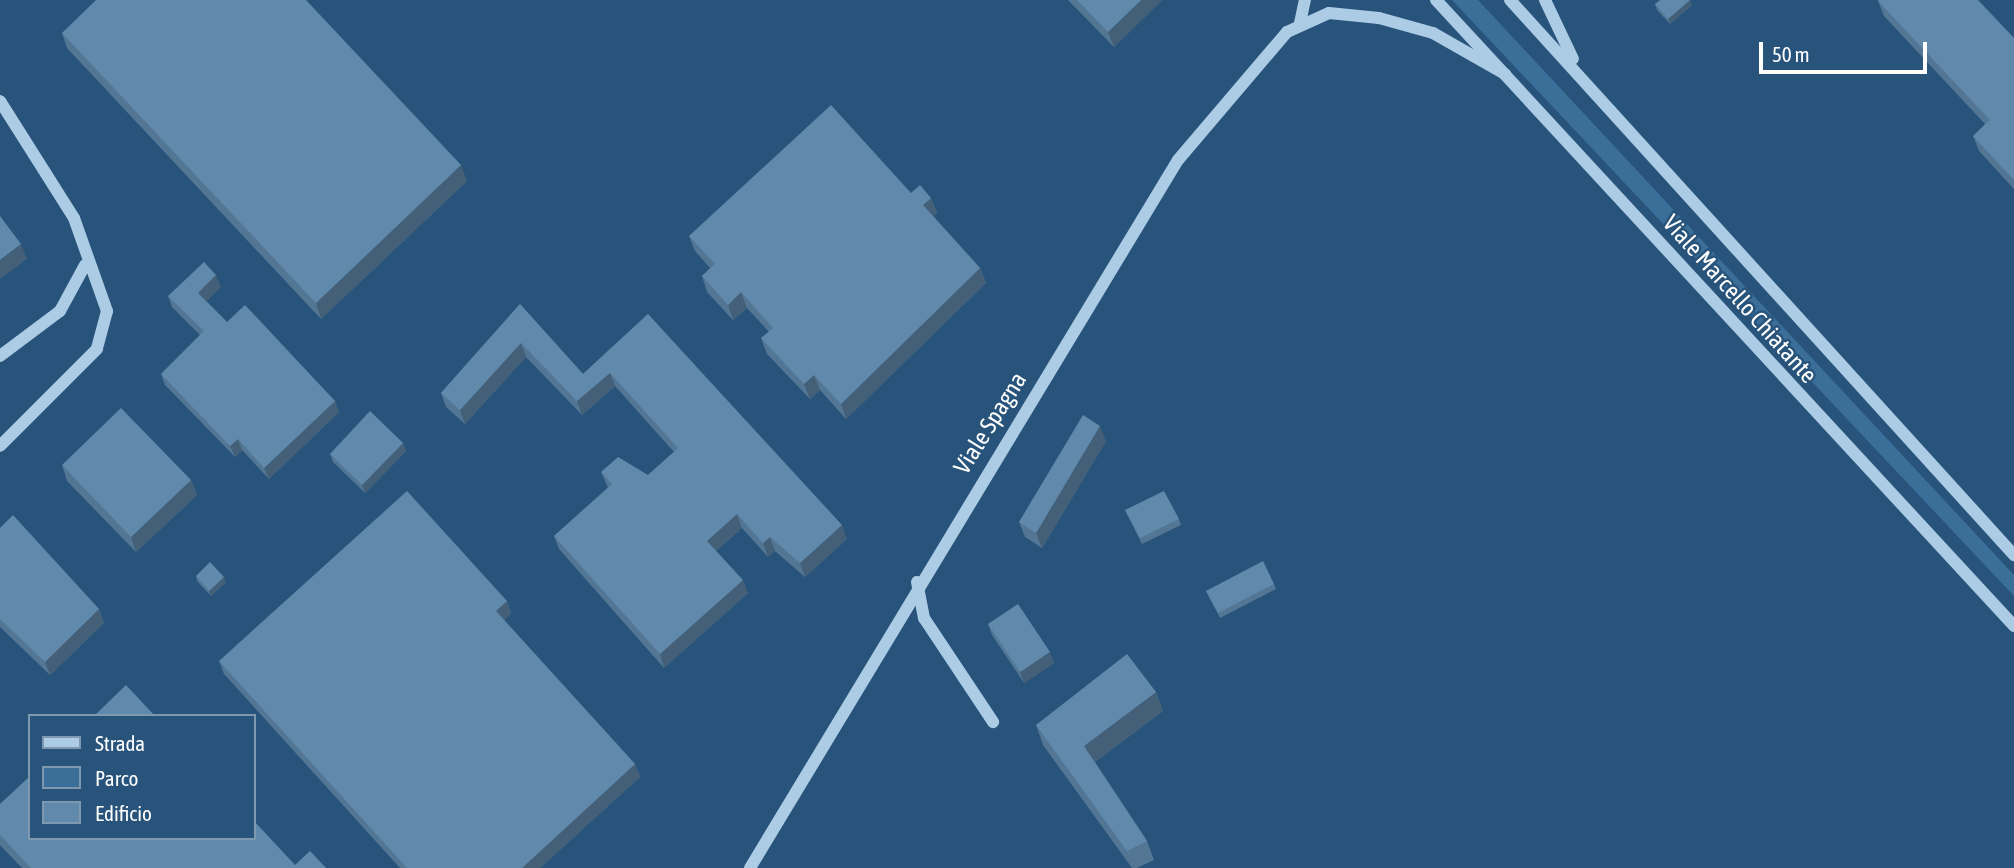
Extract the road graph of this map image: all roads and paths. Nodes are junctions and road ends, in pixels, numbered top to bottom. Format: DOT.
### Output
graph roads {
  1 [pos="1305,0"];
  2 [pos="1436,0"];
  3 [pos="1510,0"];
  4 [pos="1545,0"];
  5 [pos="1300,23"];
  6 [pos="1505,74"];
  7 [pos="1582,74"];
  8 [pos="0,101"];
  9 [pos="85,265"];
  10 [pos="0,356"];
  11 [pos="0,446"];
  12 [pos="2014,555"];
  13 [pos="917,582"];
  14 [pos="2014,626"];
  15 [pos="993,722"];
  16 [pos="750,868"];
  1 -- 5 [label="street, Viale Spagna"];
  2 -- 6 [label="street, Viale Marcello Chiatante"];
  3 -- 7 [label="street, Viale Marcello Chiatante"];
  4 -- 7 [label="street"];
  5 -- 6 [label="street"];
  5 -- 13 [label="street, Viale Spagna"];
  6 -- 14 [label="street, Viale Marcello Chiatante"];
  7 -- 12 [label="street, Viale Marcello Chiatante"];
  8 -- 9 [label="street"];
  9 -- 10 [label="street"];
  9 -- 11 [label="street"];
  13 -- 15 [label="street"];
  13 -- 16 [label="street, Viale Spagna"];
}
